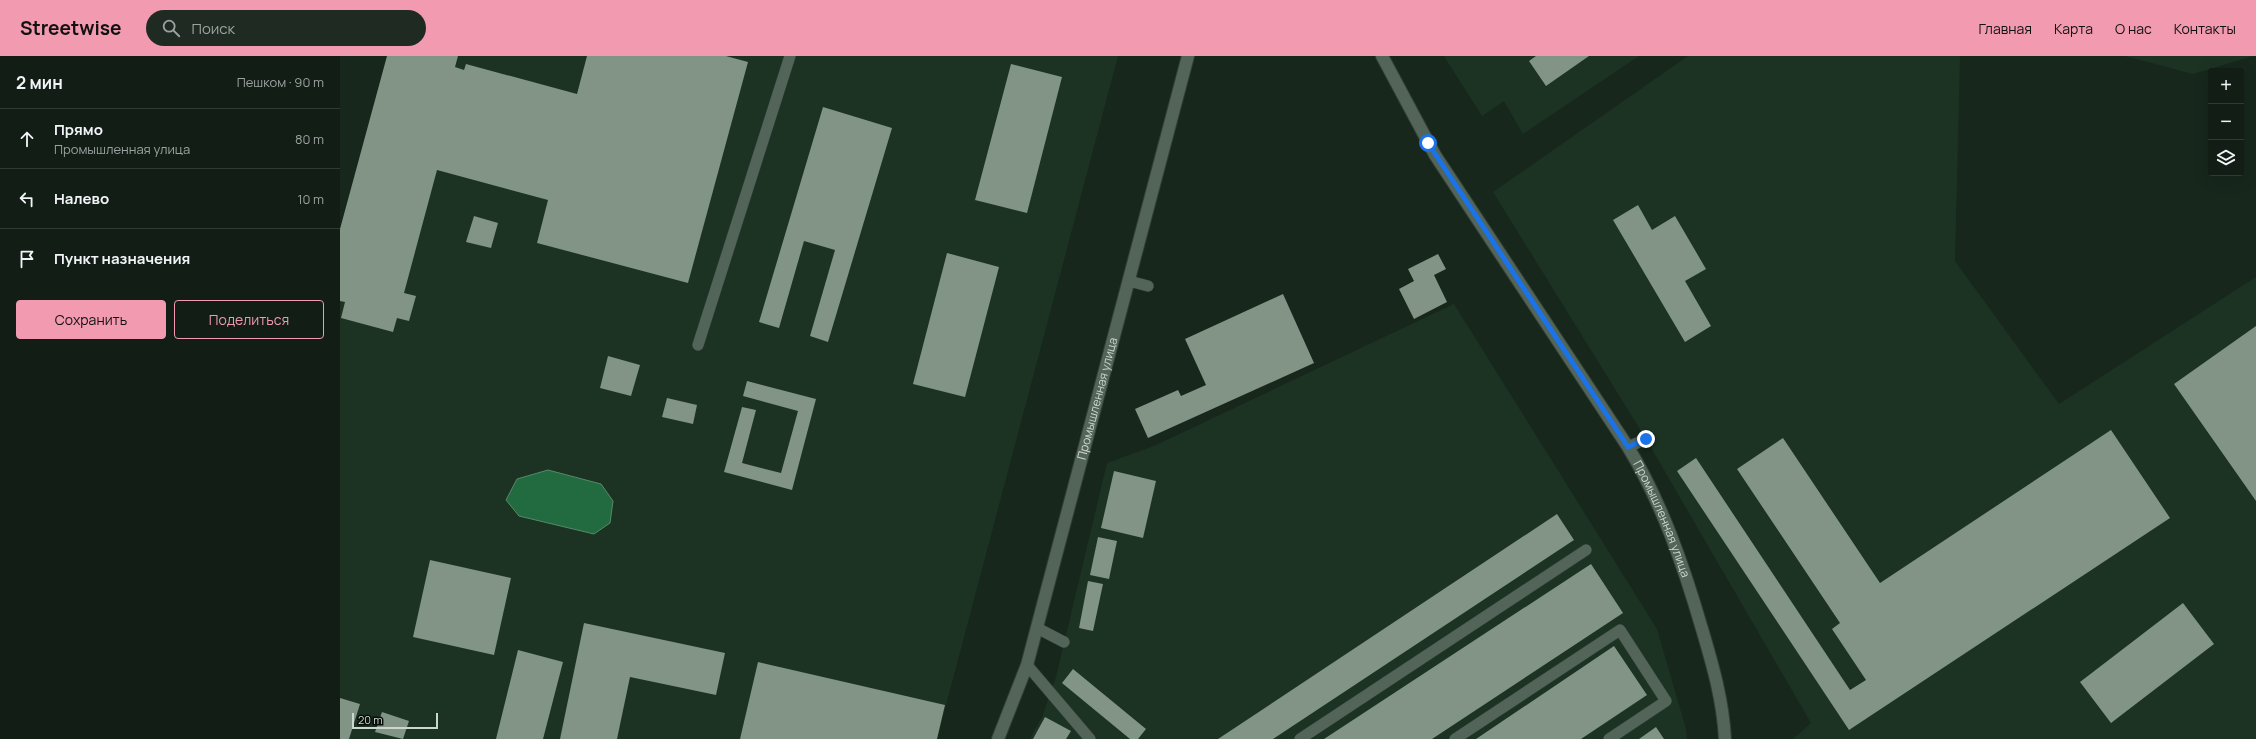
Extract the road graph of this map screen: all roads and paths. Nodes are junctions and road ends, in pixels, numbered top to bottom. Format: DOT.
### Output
graph roads {
  1 [pos="790,56"];
  2 [pos="1188,56"];
  3 [pos="1382,56"];
  4 [pos="1129,281"];
  5 [pos="1148,286"];
  6 [pos="698,345"];
  7 [pos="1646,439"];
  8 [pos="1628,447"];
  9 [pos="1586,550"];
  10 [pos="1037,628"];
  11 [pos="1064,642"];
  12 [pos="1027,665"];
  13 [pos="998,739"];
  14 [pos="1090,739"];
  15 [pos="1300,739"];
  16 [pos="1455,739"];
  17 [pos="1608,739"];
  18 [pos="1725,739"];
  1 -- 6 [label="lane"];
  2 -- 4 [label="street, Промышленная улица"];
  3 -- 8 [label="street, Промышленная улица"];
  4 -- 5 [label="lane"];
  4 -- 10 [label="street, Промышленная улица"];
  7 -- 8 [label="lane"];
  8 -- 18 [label="street, Промышленная улица"];
  9 -- 15 [label="lane"];
  10 -- 11 [label="lane"];
  10 -- 12 [label="street, Промышленная улица"];
  12 -- 13 [label="street, Промышленная улица"];
  12 -- 14 [label="lane"];
  16 -- 17 [label="lane"];
}
